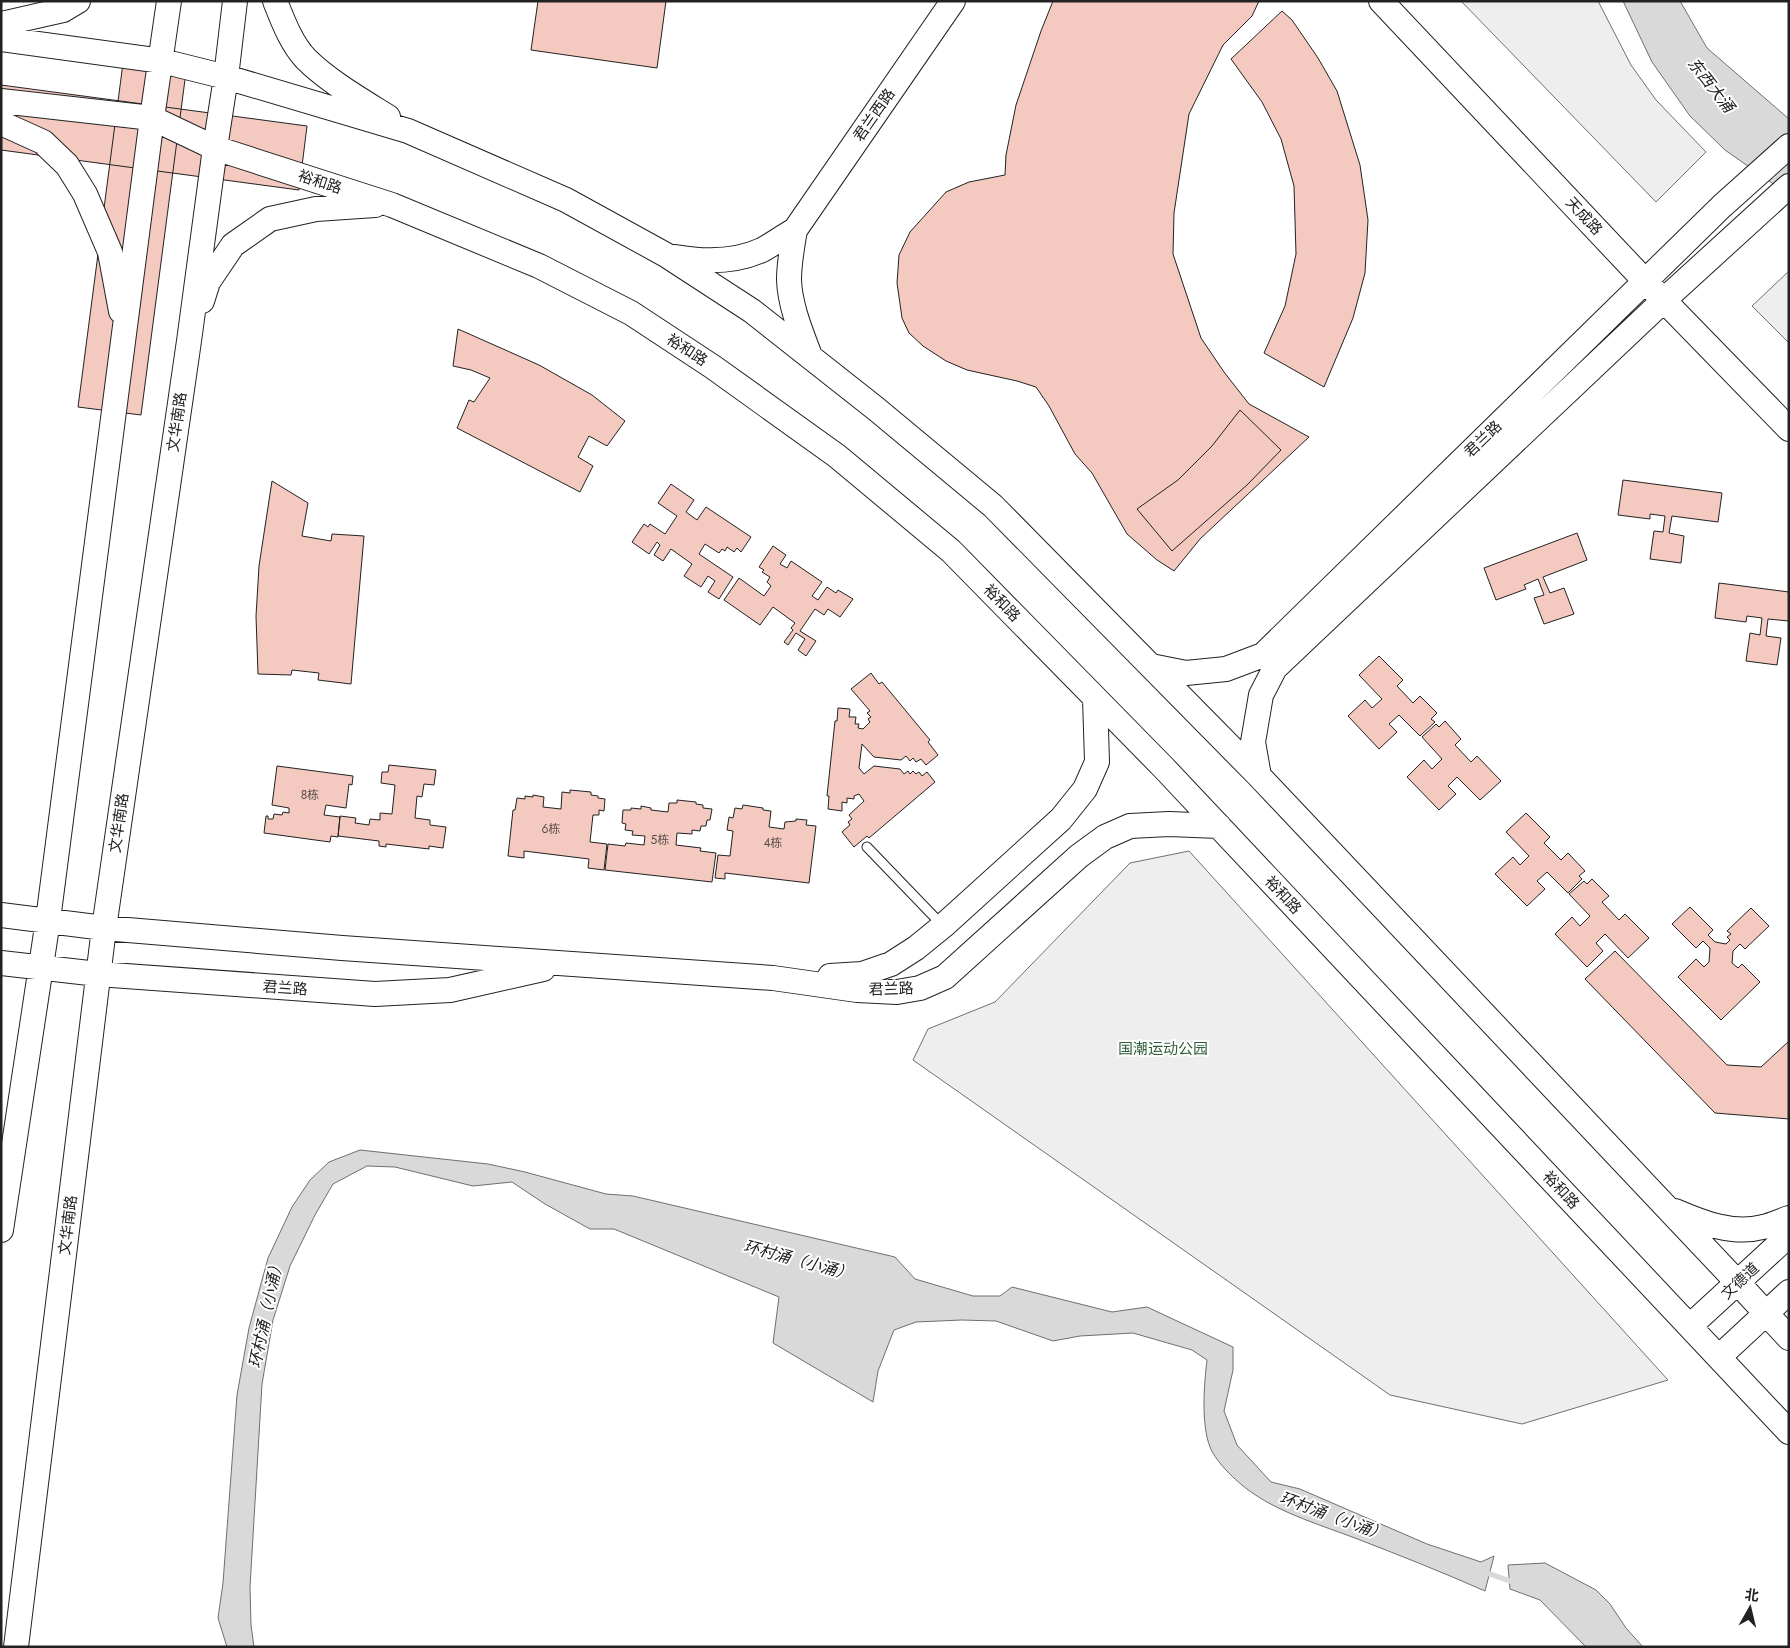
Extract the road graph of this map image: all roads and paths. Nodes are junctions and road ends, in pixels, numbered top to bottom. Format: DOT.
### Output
graph roads {
  1 [pos="78,1"];
  2 [pos="169,1"];
  3 [pos="235,1"];
  4 [pos="275,1"];
  5 [pos="953,1"];
  6 [pos="1381,1"];
  7 [pos="1,24"];
  8 [pos="1,39"];
  9 [pos="162,61"];
  10 [pos="226,77"];
  11 [pos="1,100"];
  12 [pos="152,118"];
  13 [pos="1,123"];
  14 [pos="408,131"];
  15 [pos="1789,146"];
  16 [pos="215,148"];
  17 [pos="1789,186"];
  18 [pos="392,205"];
  19 [pos="795,230"];
  20 [pos="666,255"];
  21 [pos="1646,281"];
  22 [pos="1664,300"];
  23 [pos="125,332"];
  24 [pos="189,341"];
  25 [pos="810,356"];
  26 [pos="1789,429"];
  27 [pos="1151,666"];
  28 [pos="1095,698"];
  29 [pos="1259,776"];
  30 [pos="1219,826"];
  31 [pos="867,847"];
  32 [pos="1,914"];
  33 [pos="48,920"];
  34 [pos="943,926"];
  35 [pos="104,928"];
  36 [pos="1,963"];
  37 [pos="566,963"];
  38 [pos="42,969"];
  39 [pos="98,974"];
  40 [pos="773,978"];
  41 [pos="1668,1208"];
  42 [pos="1789,1218"];
  43 [pos="1,1230"];
  44 [pos="1789,1235"];
  45 [pos="1738,1283"];
  46 [pos="1789,1292"];
  47 [pos="1766,1314"];
  48 [pos="1690,1326"];
  49 [pos="1789,1338"];
  50 [pos="1718,1357"];
  51 [pos="1789,1432"];
  52 [pos="16,1647"];
  1 -- 7 [label="main road"];
  2 -- 9 [label="main road"];
  3 -- 10 [label="main road, 文华南路"];
  4 -- 14 [label="main road"];
  5 -- 19 [label="main road, 君兰西路"];
  6 -- 21 [label="main road, 天成路"];
  8 -- 9 [label="main road"];
  9 -- 10 [label="main road"];
  9 -- 12 [label="main road"];
  10 -- 14 [label="main road"];
  10 -- 16 [label="main road, 文华南路"];
  11 -- 12 [label="main road, 裕和路"];
  12 -- 16 [label="main road, 裕和路"];
  12 -- 23 [label="main road"];
  13 -- 23 [label="main road"];
  14 -- 20 [label="main road"];
  15 -- 21 [label="main road, 君兰路"];
  16 -- 18 [label="main road, 裕和路"];
  16 -- 24 [label="main road, 文华南路"];
  17 -- 22 [label="main road, 君兰路"];
  18 -- 24 [label="main road"];
  18 -- 28 [label="main road, 裕和路"];
  19 -- 20 [label="main road"];
  19 -- 25 [label="main road"];
  20 -- 25 [label="main road"];
  21 -- 22 [label="main road, 天成路"];
  21 -- 27 [label="main road, 君兰路"];
  22 -- 26 [label="main road, 天成路"];
  22 -- 29 [label="main road, 君兰路"];
  23 -- 33 [label="main road"];
  24 -- 35 [label="main road, 文华南路"];
  25 -- 27 [label="main road"];
  27 -- 29 [label="main road"];
  28 -- 30 [label="main road, 裕和路"];
  28 -- 34 [label="main road"];
  29 -- 41 [label="main road"];
  30 -- 40 [label="main road, 君兰路"];
  30 -- 48 [label="main road, 裕和路"];
  31 -- 34 [label="lane"];
  32 -- 33 [label="main road, 君兰路"];
  33 -- 35 [label="main road, 君兰路"];
  33 -- 38 [label="main road"];
  34 -- 40 [label="main road"];
  35 -- 37 [label="main road, 君兰路"];
  35 -- 39 [label="main road, 文华南路"];
  36 -- 38 [label="main road, 君兰路"];
  37 -- 39 [label="main road, 君兰路"];
  37 -- 40 [label="main road, 君兰路"];
  38 -- 39 [label="main road, 君兰路"];
  38 -- 43 [label="main road"];
  39 -- 52 [label="main road, 文华南路"];
  41 -- 42 [label="main road"];
  41 -- 45 [label="main road"];
  44 -- 45 [label="main road, 文德道"];
  45 -- 47 [label="main road"];
  45 -- 48 [label="main road, 文德道"];
  46 -- 47 [label="main road"];
  47 -- 49 [label="main road"];
  47 -- 50 [label="main road"];
  48 -- 50 [label="main road, 裕和路"];
  50 -- 51 [label="main road, 裕和路"];
}
